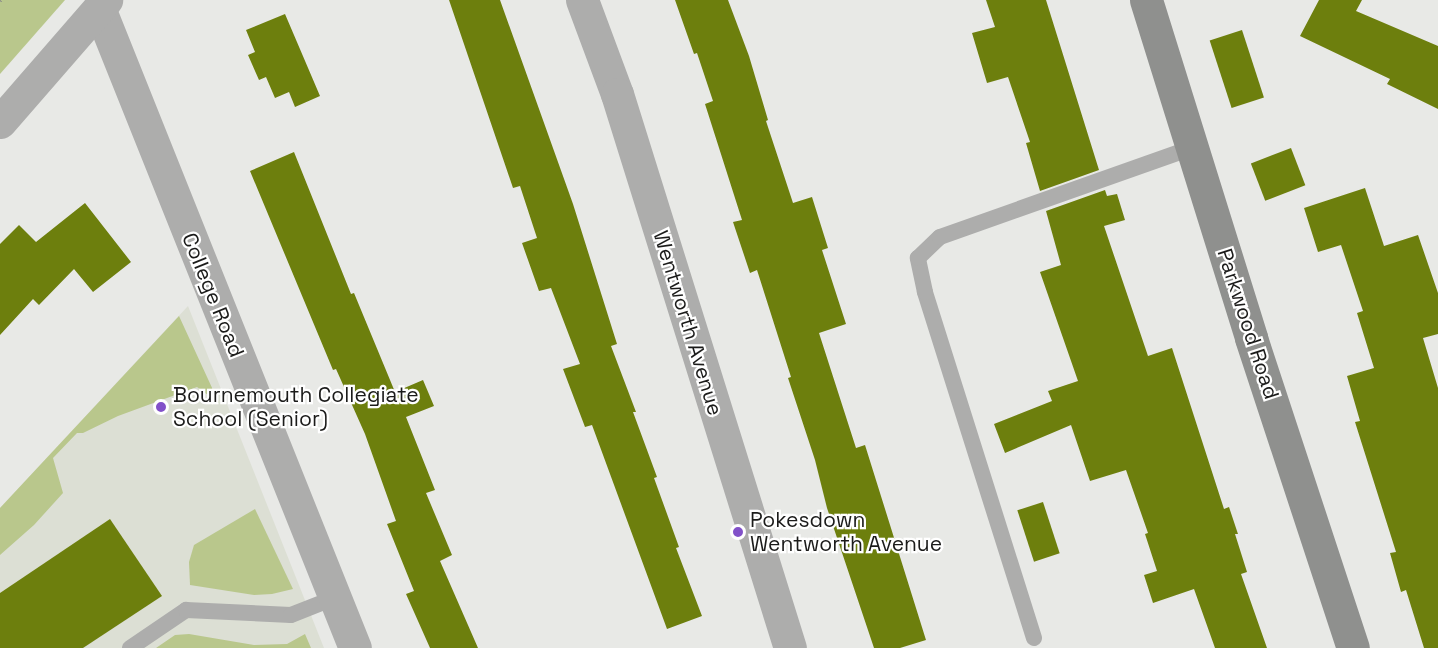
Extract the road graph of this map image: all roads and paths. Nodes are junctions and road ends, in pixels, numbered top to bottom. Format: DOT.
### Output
graph roads {
  1 [pos="582,0"];
  2 [pos="1146,0"];
  3 [pos="103,4"];
  4 [pos="0,122"];
  5 [pos="1192,148"];
  6 [pos="334,598"];
  7 [pos="1034,638"];
  8 [pos="130,648"];
  9 [pos="355,648"];
  10 [pos="790,648"];
  11 [pos="1353,648"];
  1 -- 10 [label="street, Wentworth Avenue"];
  2 -- 5 [label="main road, Parkwood Road"];
  3 -- 4 [label="street"];
  3 -- 6 [label="street, College Road"];
  5 -- 7 [label="lane"];
  5 -- 11 [label="main road, Parkwood Road"];
  6 -- 8 [label="lane"];
  6 -- 9 [label="street, College Road"];
}
